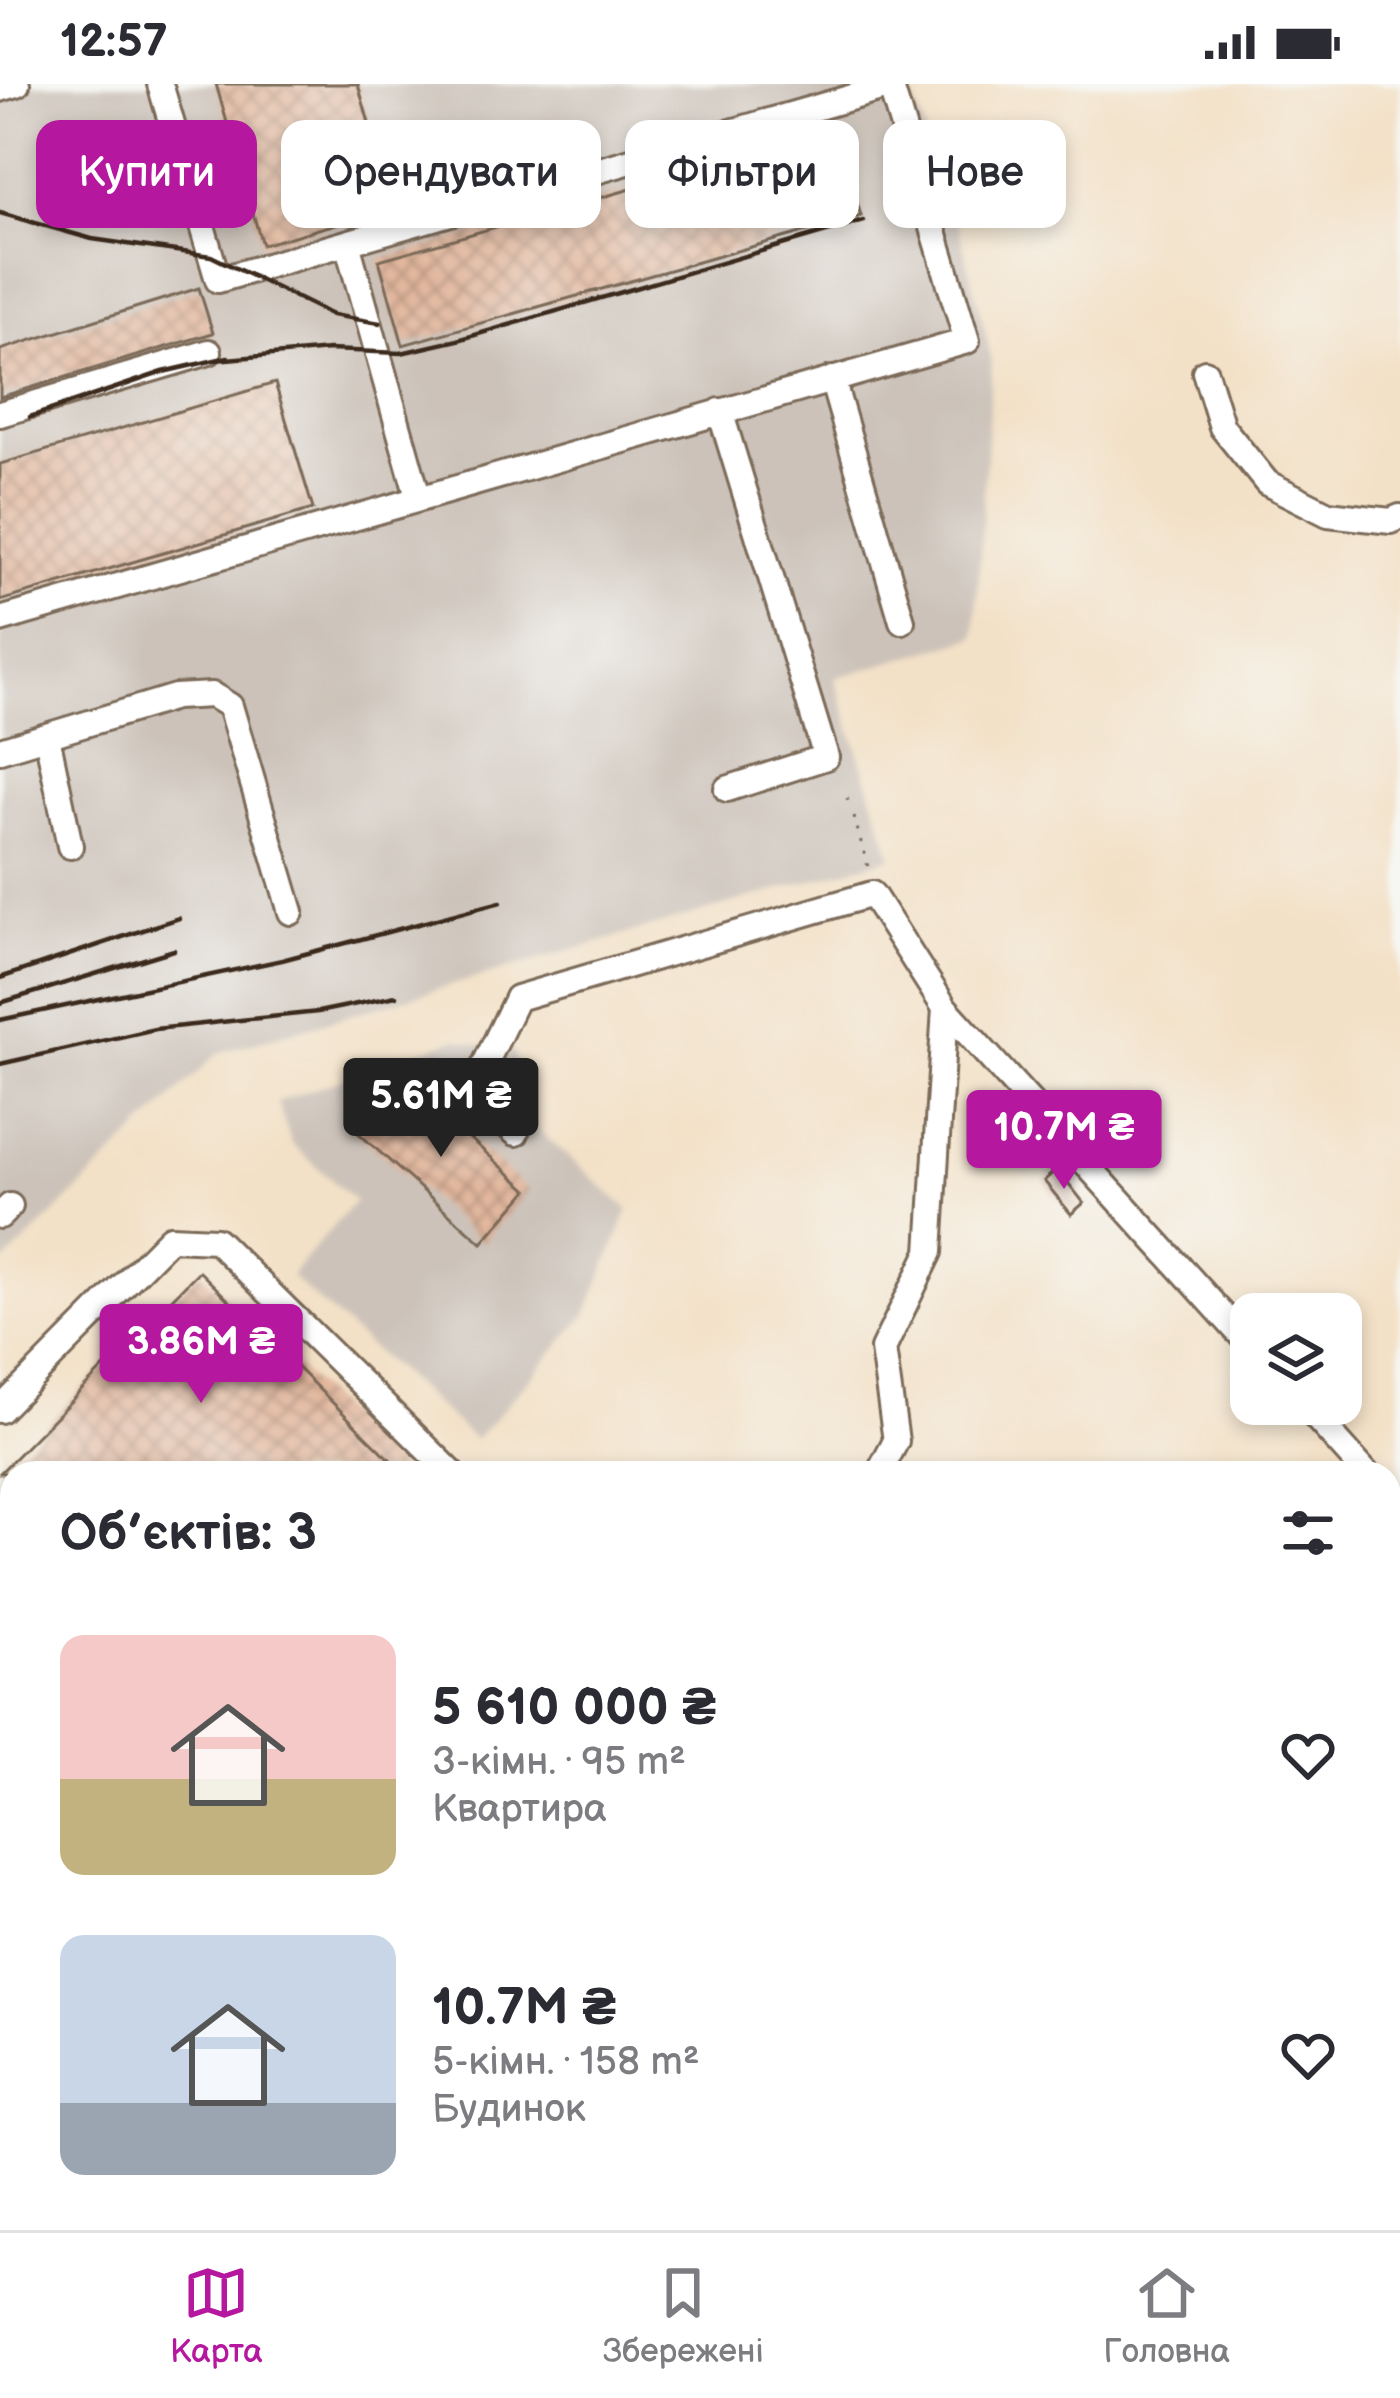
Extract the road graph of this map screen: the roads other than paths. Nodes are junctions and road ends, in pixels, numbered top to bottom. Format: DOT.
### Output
graph roads {
  1 [pos="17,84"];
  2 [pos="160,84"];
  3 [pos="890,85"];
  4 [pos="0,89"];
  5 [pos="347,243"];
  6 [pos="209,352"];
  7 [pos="1205,372"];
  8 [pos="832,379"];
  9 [pos="720,411"];
  10 [pos="0,414"];
  11 [pos="418,497"];
  12 [pos="1400,517"];
  13 [pos="0,620"];
  14 [pos="902,621"];
  15 [pos="47,736"];
  16 [pos="0,750"];
  17 [pos="728,789"];
  18 [pos="70,846"];
  19 [pos="291,912"];
  20 [pos="944,1008"];
  21 [pos="516,1133"];
  22 [pos="1230,1323"];
  23 [pos="0,1410"];
  24 [pos="1323,1425"];
  25 [pos="440,1461"];
  26 [pos="886,1461"];
  27 [pos="1355,1461"];
  1 -- 4 [label="street"];
  2 -- 5 [label="street"];
  3 -- 5 [label="street"];
  3 -- 8 [label="street"];
  5 -- 11 [label="street"];
  6 -- 10 [label="street"];
  7 -- 12 [label="street"];
  8 -- 9 [label="street"];
  8 -- 14 [label="street"];
  9 -- 11 [label="street"];
  9 -- 17 [label="street"];
  11 -- 13 [label="street"];
  15 -- 16 [label="street"];
  15 -- 18 [label="street"];
  15 -- 19 [label="street"];
  20 -- 21 [label="street"];
  20 -- 22 [label="street"];
  20 -- 26 [label="street"];
  23 -- 25 [label="street"];
  24 -- 27 [label="street"];
}
